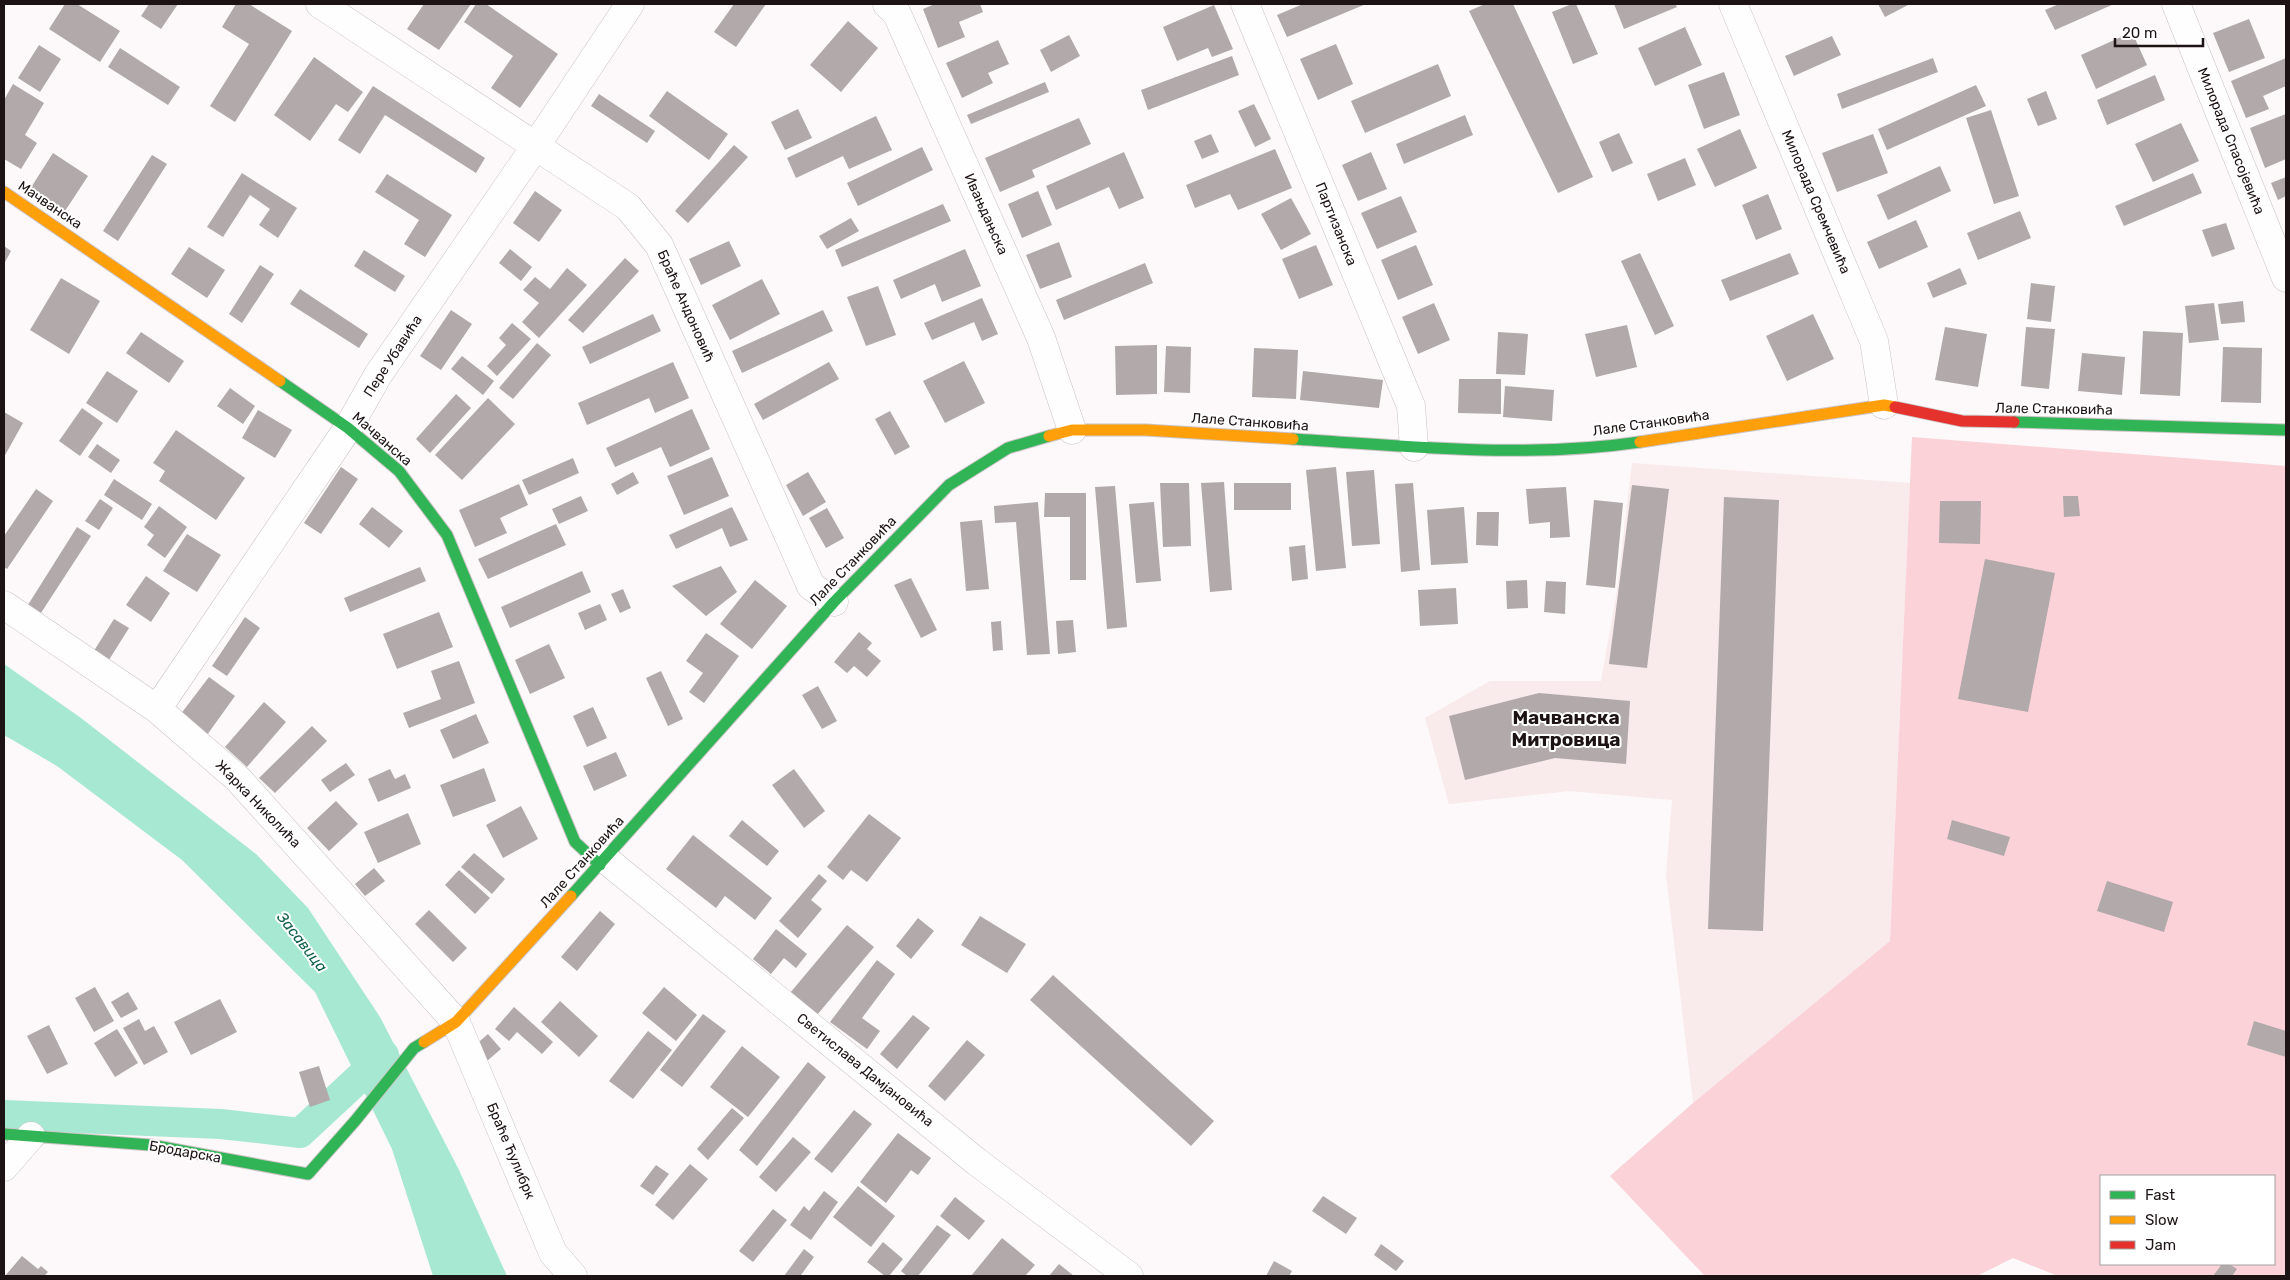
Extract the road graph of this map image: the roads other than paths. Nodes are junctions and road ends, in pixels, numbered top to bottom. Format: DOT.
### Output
graph roads {
  1 [pos="320,4"];
  2 [pos="630,4"];
  3 [pos="887,4"];
  4 [pos="1245,4"];
  5 [pos="1733,4"];
  6 [pos="2176,4"];
  7 [pos="536,148"];
  8 [pos="4,192"];
  9 [pos="2286,278"];
  10 [pos="1884,405"];
  11 [pos="348,428"];
  12 [pos="1072,430"];
  13 [pos="2286,430"];
  14 [pos="1414,447"];
  15 [pos="834,602"];
  16 [pos="4,605"];
  17 [pos="157,708"];
  18 [pos="603,862"];
  19 [pos="456,1022"];
  20 [pos="355,1121"];
  21 [pos="4,1134"];
  22 [pos="31,1136"];
  23 [pos="4,1167"];
  24 [pos="573,1276"];
  25 [pos="1129,1276"];
  1 -- 7 [label="street, Браће Андоновић"];
  2 -- 7 [label="street, Пере Убавића"];
  3 -- 12 [label="street, Ивањдањска"];
  4 -- 14 [label="street, Партизанска"];
  5 -- 10 [label="street, Милорада Сремчевића"];
  6 -- 9 [label="street, Милорада Спасојевића"];
  7 -- 11 [label="street, Пере Убавића"];
  7 -- 15 [label="street, Браће Андоновић"];
  8 -- 11 [label="street, Мачванска"];
  10 -- 13 [label="street, Лале Станковића"];
  10 -- 14 [label="street, Лале Станковића"];
  11 -- 17 [label="street, Пере Убавића"];
  11 -- 18 [label="street, Мачванска"];
  12 -- 14 [label="street, Лале Станковића"];
  12 -- 15 [label="street, Лале Станковића"];
  15 -- 18 [label="street, Лале Станковића"];
  16 -- 17 [label="street, Жарка Николића"];
  17 -- 19 [label="street, Жарка Николића"];
  18 -- 19 [label="street, Лале Станковића"];
  18 -- 25 [label="street, Светислава Дамјановића"];
  19 -- 20 [label="street, Лале Станковића"];
  19 -- 24 [label="street, Браће Ћулибрк"];
  20 -- 22 [label="street, Бродарска"];
  21 -- 22 [label="street"];
  22 -- 23 [label="street"];
}
